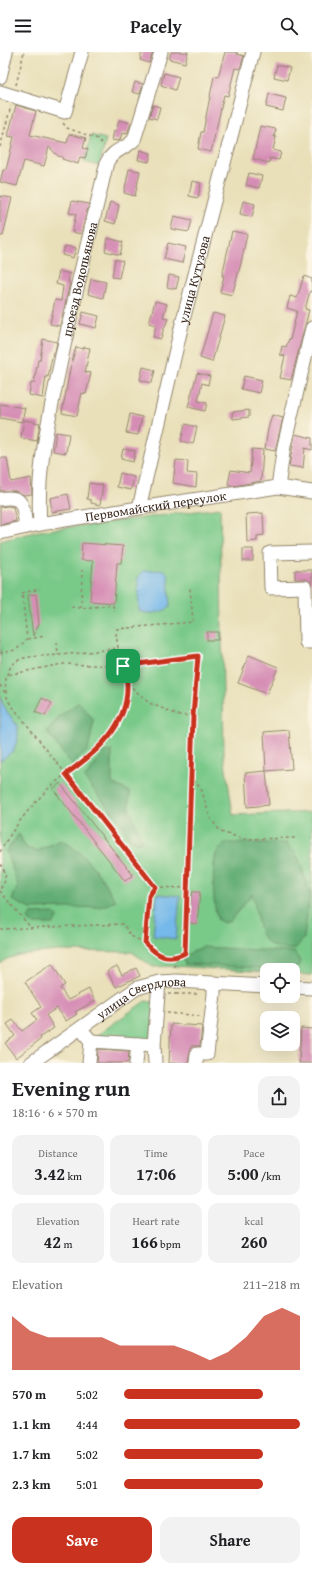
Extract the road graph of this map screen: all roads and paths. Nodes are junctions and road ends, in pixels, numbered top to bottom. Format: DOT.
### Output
graph roads {
  1 [pos="6,52"];
  2 [pos="82,52"];
  3 [pos="161,52"];
  4 [pos="253,52"];
  5 [pos="0,76"];
  6 [pos="0,92"];
  7 [pos="65,112"];
  8 [pos="114,152"];
  9 [pos="312,328"];
  10 [pos="278,487"];
  11 [pos="312,492"];
  12 [pos="0,499"];
  13 [pos="139,508"];
  14 [pos="40,524"];
  15 [pos="26,527"];
  16 [pos="0,533"];
  17 [pos="312,552"];
  18 [pos="82,570"];
  19 [pos="190,588"];
  20 [pos="40,589"];
  21 [pos="71,607"];
  22 [pos="81,608"];
  23 [pos="114,611"];
  24 [pos="116,629"];
  25 [pos="116,633"];
  26 [pos="46,636"];
  27 [pos="27,639"];
  28 [pos="57,642"];
  29 [pos="312,642"];
  30 [pos="118,648"];
  31 [pos="0,653"];
  32 [pos="58,655"];
  33 [pos="123,666"];
  34 [pos="7,675"];
  35 [pos="127,683"];
  36 [pos="0,685"];
  37 [pos="5,694"];
  38 [pos="193,716"];
  39 [pos="66,774"];
  40 [pos="191,774"];
  41 [pos="297,838"];
  42 [pos="0,852"];
  43 [pos="0,864"];
  44 [pos="155,887"];
  45 [pos="186,888"];
  46 [pos="0,890"];
  47 [pos="31,928"];
  48 [pos="0,929"];
  49 [pos="145,943"];
  50 [pos="175,958"];
  51 [pos="175,971"];
  52 [pos="159,982"];
  53 [pos="214,983"];
  54 [pos="260,986"];
  55 [pos="300,987"];
  56 [pos="312,988"];
  57 [pos="157,1012"];
  58 [pos="211,1017"];
  59 [pos="80,1028"];
  60 [pos="91,1041"];
  61 [pos="138,1044"];
  62 [pos="154,1045"];
  63 [pos="31,1063"];
  64 [pos="89,1063"];
  65 [pos="136,1063"];
  66 [pos="155,1063"];
  67 [pos="196,1063"];
  1 -- 5 [label="street"];
  2 -- 7 [label="street"];
  3 -- 8 [label="street"];
  4 -- 13 [label="street, улица Кутузова"];
  6 -- 7 [label="street"];
  7 -- 8 [label="path"];
  8 -- 14 [label="street, проезд Водопьянова"];
  9 -- 10 [label="street"];
  10 -- 11 [label="street, Первомайский переулок"];
  10 -- 13 [label="street, Первомайский переулок"];
  12 -- 15 [label="street"];
  13 -- 14 [label="street, Первомайский переулок"];
  14 -- 15 [label="street, Первомайский переулок"];
  15 -- 16 [label="street, Первомайский переулок"];
  17 -- 29 [label="street"];
  18 -- 22 [label="path"];
  19 -- 24 [label="path"];
  20 -- 27 [label="path"];
  21 -- 22 [label="path"];
  22 -- 23 [label="path"];
  25 -- 30 [label="path"];
  26 -- 27 [label="path"];
  27 -- 31 [label="path"];
  28 -- 32 [label="path"];
  30 -- 32 [label="path"];
  30 -- 33 [label="path"];
  32 -- 34 [label="path"];
  33 -- 34 [label="path"];
  33 -- 35 [label="path"];
  33 -- 38 [label="path"];
  34 -- 37 [label="path"];
  35 -- 38 [label="path"];
  35 -- 39 [label="path"];
  36 -- 37 [label="path"];
  37 -- 39 [label="path"];
  38 -- 40 [label="path"];
  39 -- 42 [label="path"];
  39 -- 44 [label="path"];
  40 -- 41 [label="path"];
  40 -- 45 [label="path"];
  43 -- 46 [label="path"];
  44 -- 45 [label="path"];
  44 -- 49 [label="path"];
  45 -- 50 [label="path"];
  46 -- 47 [label="path"];
  47 -- 48 [label="path"];
  47 -- 49 [label="path"];
  49 -- 50 [label="path"];
  50 -- 51 [label="path"];
  52 -- 53 [label="street, улица Свердлова"];
  52 -- 57 [label="street"];
  52 -- 59 [label="street, улица Свердлова"];
  53 -- 54 [label="street, улица Свердлова"];
  53 -- 58 [label="street"];
  55 -- 56 [label="street"];
  57 -- 58 [label="path"];
  57 -- 62 [label="street"];
  58 -- 67 [label="street"];
  59 -- 60 [label="street"];
  59 -- 63 [label="street, улица Свердлова"];
  60 -- 61 [label="street"];
  60 -- 64 [label="street"];
  61 -- 62 [label="street"];
  61 -- 65 [label="street"];
  62 -- 66 [label="street"];
}
